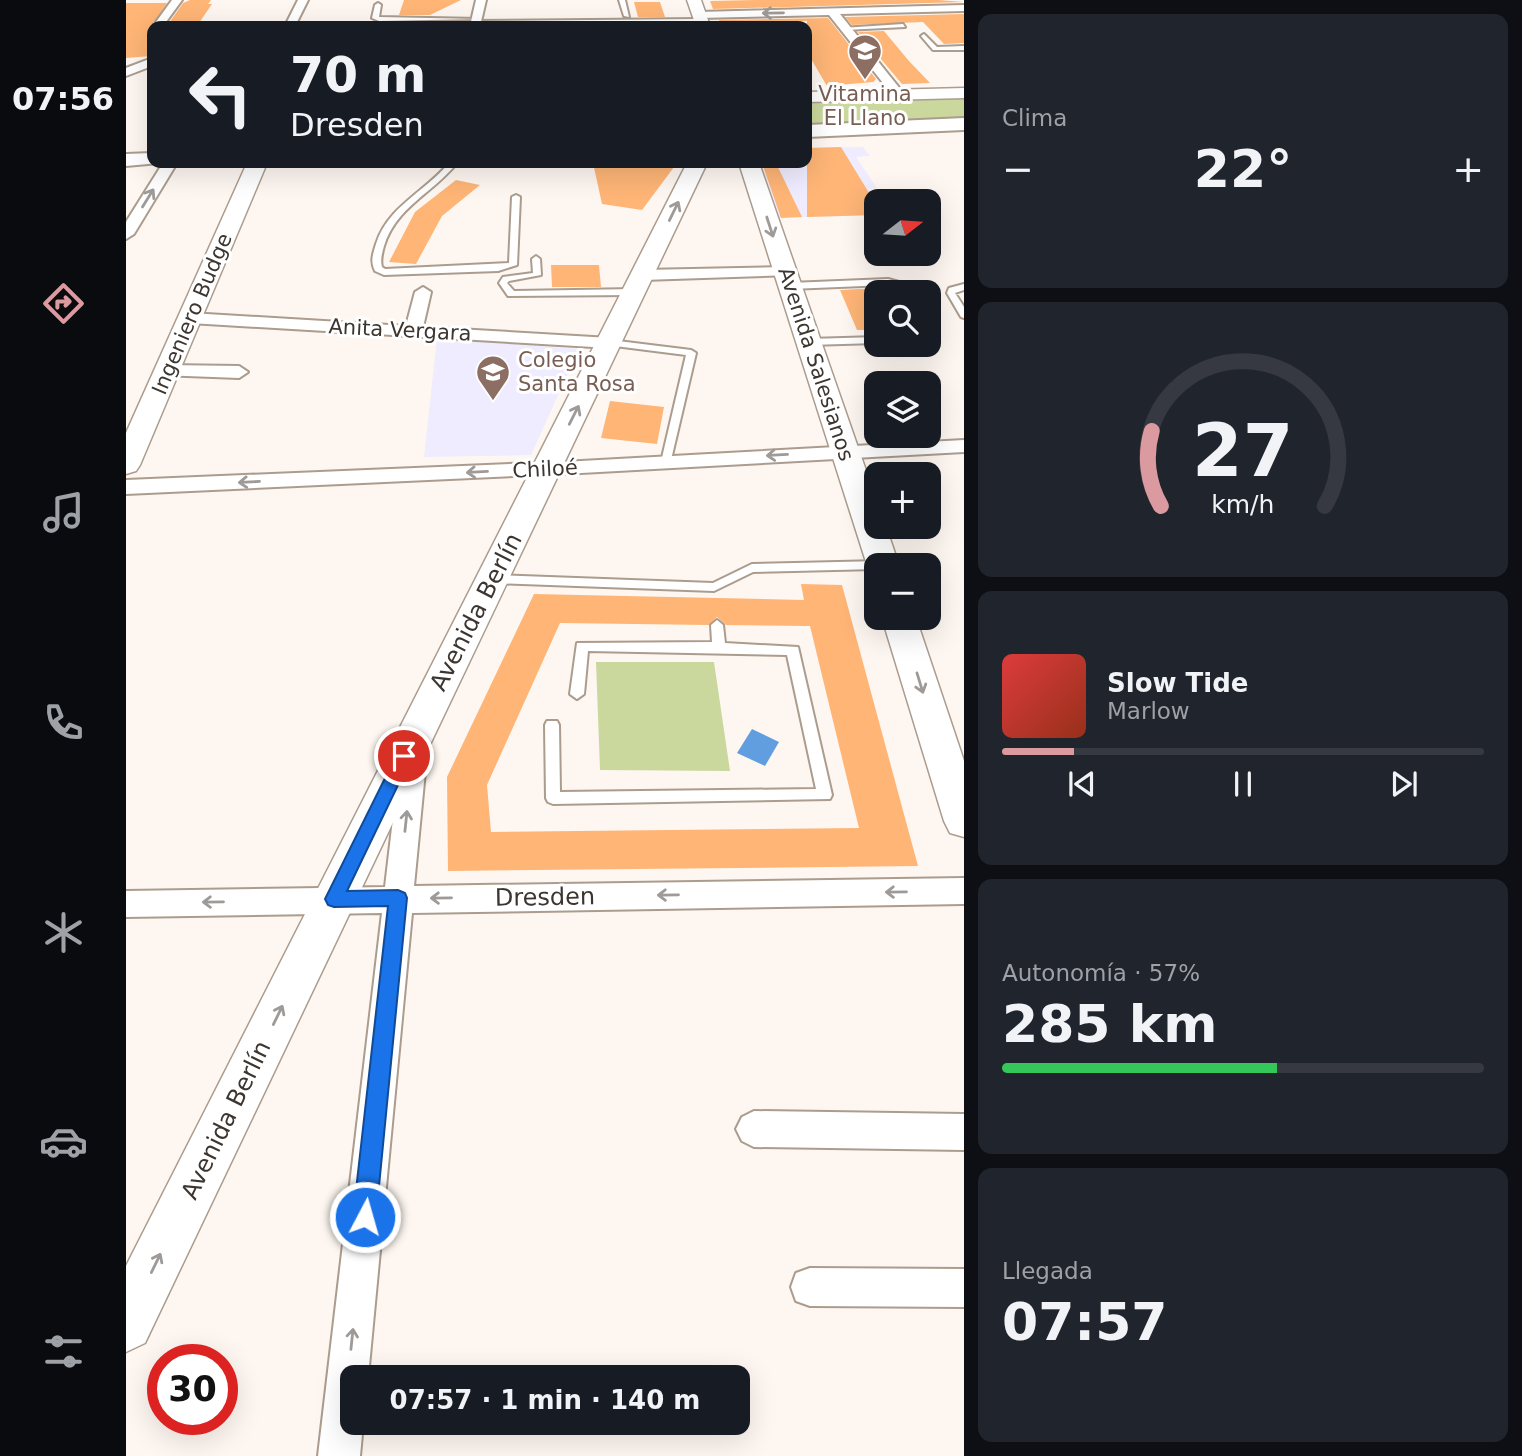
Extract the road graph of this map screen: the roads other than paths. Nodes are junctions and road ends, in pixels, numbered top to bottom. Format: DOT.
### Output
graph roads {
  1 [pos="177,0"];
  2 [pos="303,0"];
  3 [pos="481,0"];
  4 [pos="622,0"];
  5 [pos="378,5"];
  6 [pos="960,7"];
  7 [pos="832,12"];
  8 [pos="627,16"];
  9 [pos="699,16"];
  10 [pos="162,21"];
  11 [pos="292,21"];
  12 [pos="428,21"];
  13 [pos="476,21"];
  14 [pos="540,21"];
  15 [pos="903,26"];
  16 [pos="847,30"];
  17 [pos="872,32"];
  18 [pos="924,36"];
  19 [pos="964,50"];
  20 [pos="147,64"];
  21 [pos="126,72"];
  22 [pos="964,93"];
  23 [pos="899,95"];
  24 [pos="812,97"];
  25 [pos="961,129"];
  26 [pos="812,131"];
  27 [pos="812,140"];
  28 [pos="126,150"];
  29 [pos="147,150"];
  30 [pos="147,159"];
  31 [pos="126,160"];
  32 [pos="167,168"];
  33 [pos="255,168"];
  34 [pos="447,168"];
  35 [pos="695,168"];
  36 [pos="751,168"];
  37 [pos="516,197"];
  38 [pos="126,234"];
  39 [pos="536,259"];
  40 [pos="788,279"];
  41 [pos="864,281"];
  42 [pos="639,284"];
  43 [pos="964,288"];
  44 [pos="423,292"];
  45 [pos="964,315"];
  46 [pos="190,318"];
  47 [pos="413,331"];
  48 [pos="864,340"];
  49 [pos="808,342"];
  50 [pos="610,343"];
  51 [pos="167,372"];
  52 [pos="239,372"];
  53 [pos="964,446"];
  54 [pos="845,452"];
  55 [pos="666,462"];
  56 [pos="126,465"];
  57 [pos="548,469"];
  58 [pos="126,487"];
  59 [pos="878,553"];
  60 [pos="864,565"];
  61 [pos="492,579"];
  62 [pos="717,625"];
  63 [pos="904,630"];
  64 [pos="719,647"];
  65 [pos="577,694"];
  66 [pos="551,725"];
  67 [pos="416,733"];
  68 [pos="952,747"];
  69 [pos="964,821"];
  70 [pos="964,891"];
  71 [pos="398,898"];
  72 [pos="334,899"];
  73 [pos="126,904"];
  74 [pos="754,1129"];
  75 [pos="964,1132"];
  76 [pos="810,1287"];
  77 [pos="964,1288"];
  78 [pos="126,1324"];
  79 [pos="340,1456"];
  1 -- 10 [label="street"];
  2 -- 11 [label="street"];
  3 -- 13 [label="street"];
  4 -- 8 [label="lane"];
  5 -- 12 [label="lane"];
  6 -- 7 [label="street"];
  7 -- 9 [label="street, one-way"];
  7 -- 16 [label="street"];
  9 -- 14 [label="lane"];
  15 -- 16 [label="lane"];
  16 -- 17 [label="lane"];
  16 -- 23 [label="street"];
  18 -- 19 [label="lane"];
  20 -- 21 [label="street"];
  22 -- 23 [label="street"];
  23 -- 24 [label="street"];
  25 -- 26 [label="main road"];
  25 -- 27 [label="main road"];
  28 -- 29 [label="main road"];
  30 -- 31 [label="main road"];
  38 -- 32 [label="street, one-way"];
  33 -- 46 [label="street, Ingeniero Budge"];
  34 -- 37 [label="lane"];
  42 -- 35 [label="street, Avenida Berlín, one-way"];
  36 -- 40 [label="street, Avenida Salesianos, one-way"];
  39 -- 42 [label="lane"];
  40 -- 41 [label="lane"];
  40 -- 42 [label="street"];
  40 -- 49 [label="street, Avenida Salesianos"];
  42 -- 50 [label="street, Avenida Berlín"];
  43 -- 45 [label="lane"];
  44 -- 47 [label="street"];
  46 -- 47 [label="street, Anita Vergara"];
  46 -- 51 [label="street, Ingeniero Budge"];
  47 -- 50 [label="street, Anita Vergara"];
  48 -- 49 [label="lane"];
  49 -- 54 [label="street, Avenida Salesianos"];
  50 -- 55 [label="lane"];
  57 -- 50 [label="street, Avenida Berlín, one-way"];
  51 -- 52 [label="street"];
  51 -- 56 [label="street, Ingeniero Budge"];
  53 -- 54 [label="street, Chiloé"];
  54 -- 55 [label="street, Chiloé, one-way"];
  54 -- 59 [label="street, Avenida Salesianos"];
  55 -- 57 [label="street, Chiloé"];
  57 -- 58 [label="street, Chiloé, one-way"];
  57 -- 61 [label="street, Avenida Berlín"];
  60 -- 61 [label="lane"];
  61 -- 67 [label="street, Avenida Berlín"];
  62 -- 64 [label="lane"];
  63 -- 68 [label="street, one-way"];
  64 -- 65 [label="lane"];
  64 -- 66 [label="lane"];
  71 -- 67 [label="street, one-way"];
  67 -- 72 [label="street, Avenida Berlín"];
  68 -- 69 [label="street"];
  70 -- 71 [label="street, Dresden, one-way"];
  71 -- 72 [label="street, Dresden"];
  79 -- 71 [label="street, one-way"];
  72 -- 73 [label="street, Dresden, one-way"];
  78 -- 72 [label="street, Avenida Berlín, one-way"];
  74 -- 75 [label="street"];
  76 -- 77 [label="street"];
}
